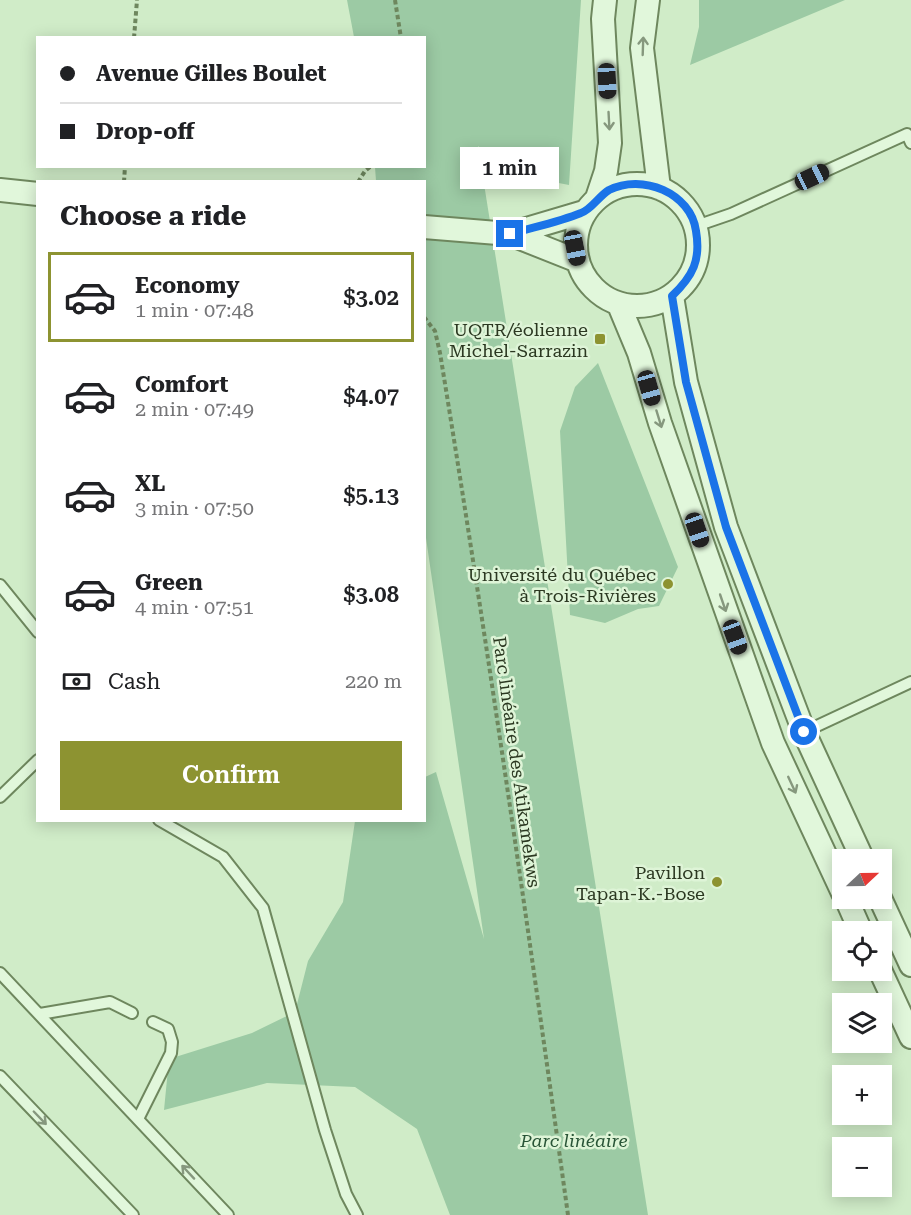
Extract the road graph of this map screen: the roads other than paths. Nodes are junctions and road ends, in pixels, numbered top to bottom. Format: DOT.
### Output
graph roads {
  1 [pos="605,0"];
  2 [pos="648,0"];
  3 [pos="911,143"];
  4 [pos="659,188"];
  5 [pos="0,190"];
  6 [pos="36,194"];
  7 [pos="591,205"];
  8 [pos="426,226"];
  9 [pos="696,226"];
  10 [pos="510,234"];
  11 [pos="578,261"];
  12 [pos="672,296"];
  13 [pos="619,305"];
  14 [pos="0,585"];
  15 [pos="36,630"];
  16 [pos="911,682"];
  17 [pos="804,732"];
  18 [pos="773,743"];
  19 [pos="36,762"];
  20 [pos="0,797"];
  21 [pos="162,822"];
  22 [pos="857,849"];
  23 [pos="832,869"];
  24 [pos="885,909"];
  25 [pos="911,965"];
  26 [pos="0,974"];
  27 [pos="885,981"];
  28 [pos="132,1012"];
  29 [pos="40,1014"];
  30 [pos="153,1022"];
  31 [pos="911,1037"];
  32 [pos="0,1076"];
  33 [pos="138,1119"];
  34 [pos="133,1215"];
  35 [pos="228,1215"];
  36 [pos="357,1215"];
  1 -- 7 [label="street, one-way"];
  4 -- 2 [label="street, one-way"];
  3 -- 9 [label="lane"];
  4 -- 7 [label="street"];
  4 -- 9 [label="street"];
  5 -- 6 [label="street"];
  7 -- 10 [label="street"];
  7 -- 11 [label="street"];
  8 -- 10 [label="street"];
  9 -- 12 [label="street"];
  10 -- 11 [label="street"];
  11 -- 13 [label="street"];
  12 -- 13 [label="street"];
  12 -- 17 [label="street"];
  13 -- 18 [label="street, one-way"];
  14 -- 15 [label="lane"];
  16 -- 17 [label="lane"];
  17 -- 18 [label="street"];
  17 -- 22 [label="street"];
  18 -- 23 [label="street, one-way"];
  19 -- 20 [label="lane"];
  21 -- 36 [label="lane"];
  24 -- 25 [label="street"];
  26 -- 29 [label="lane"];
  27 -- 31 [label="street"];
  28 -- 29 [label="lane"];
  29 -- 33 [label="lane"];
  30 -- 33 [label="lane"];
  32 -- 34 [label="lane, one-way"];
  35 -- 33 [label="lane, one-way"];
}
